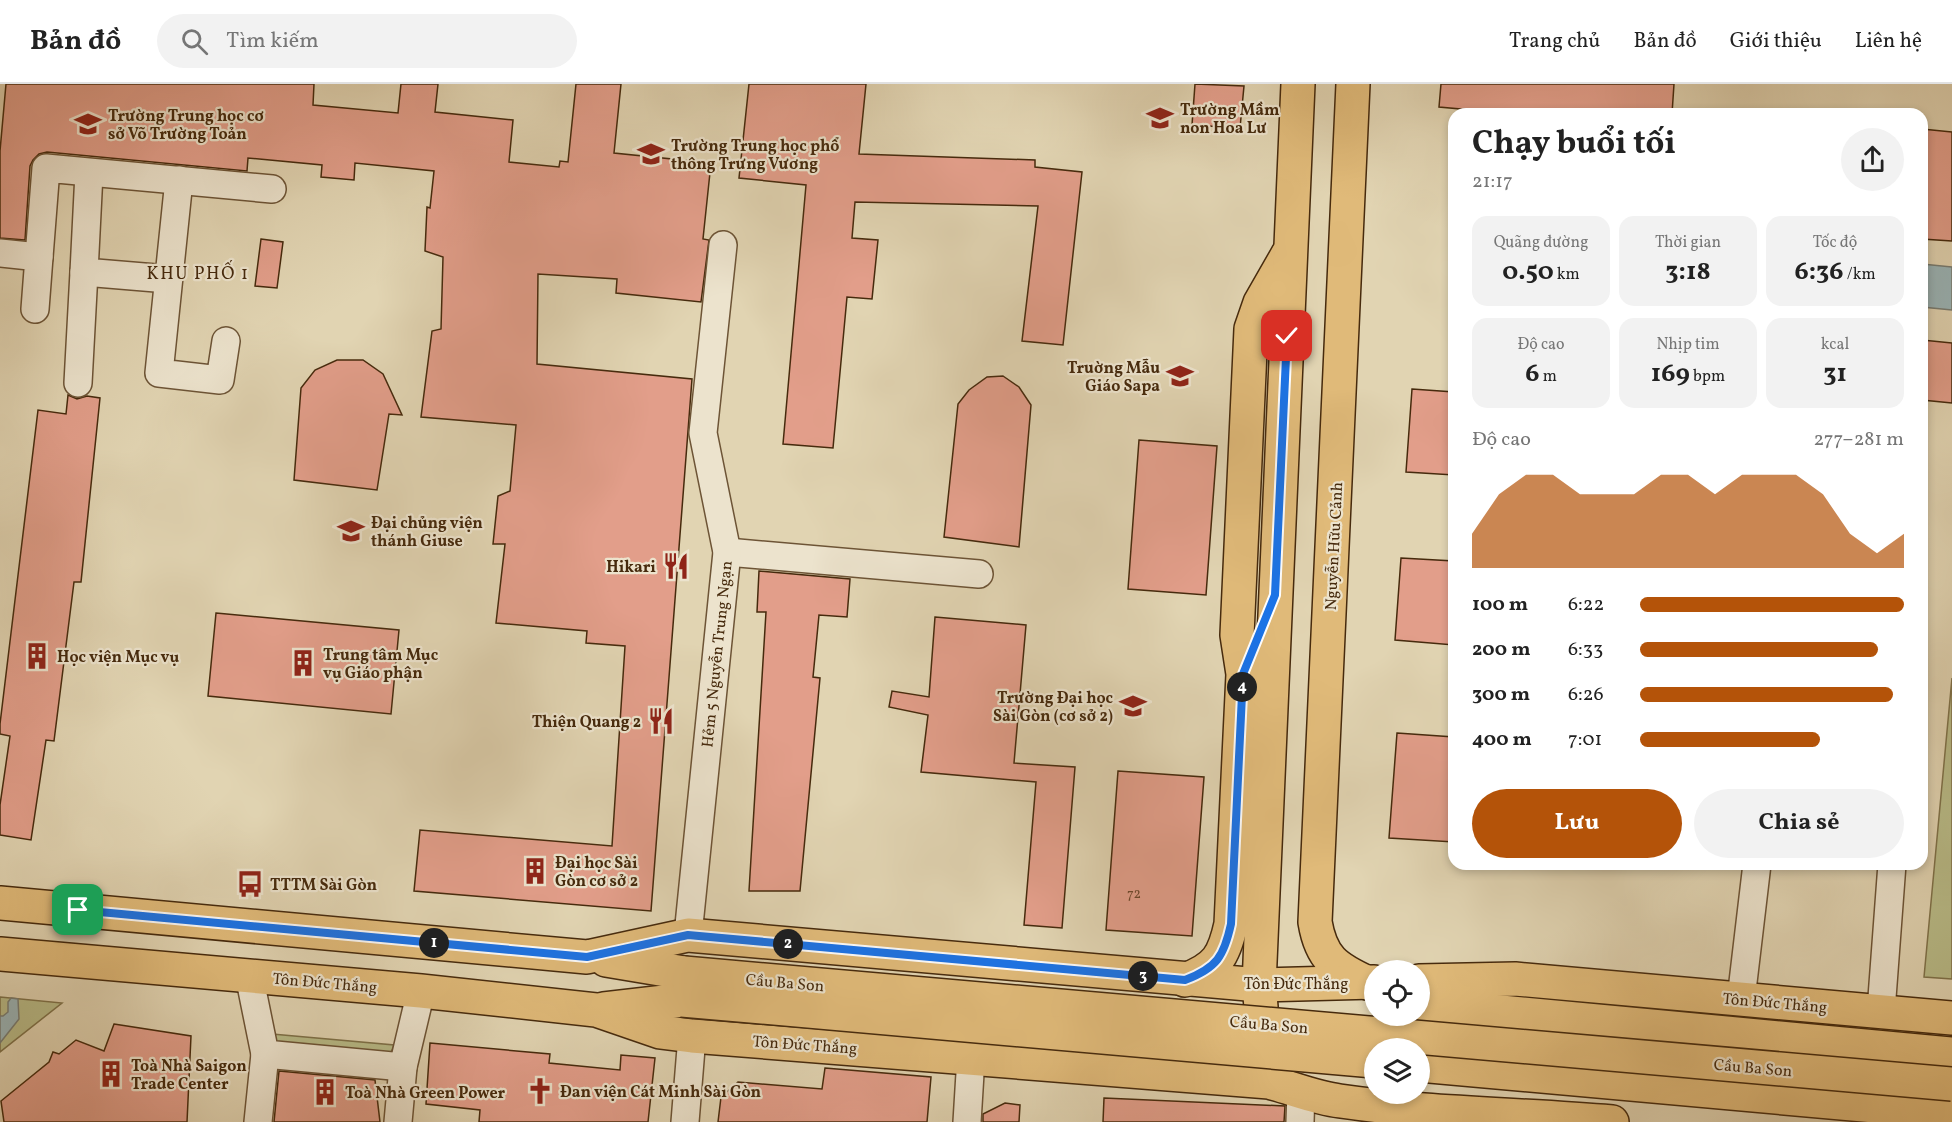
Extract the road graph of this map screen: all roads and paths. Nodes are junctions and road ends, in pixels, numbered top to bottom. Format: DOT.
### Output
graph roads {
  1 [pos="1298,84"];
  2 [pos="1353,84"];
  3 [pos="89,173"];
  4 [pos="179,180"];
  5 [pos="272,189"];
  6 [pos="723,245"];
  7 [pos="1290,249"];
  8 [pos="0,253"];
  9 [pos="39,257"];
  10 [pos="84,272"];
  11 [pos="168,279"];
  12 [pos="35,309"];
  13 [pos="226,341"];
  14 [pos="78,383"];
  15 [pos="727,552"];
  16 [pos="979,574"];
  17 [pos="1275,595"];
  18 [pos="1243,674"];
  19 [pos="1756,870"];
  20 [pos="1892,870"];
  21 [pos="0,903"];
  22 [pos="78,910"];
  23 [pos="688,935"];
  24 [pos="0,954"];
  25 [pos="587,957"];
  26 [pos="76,959"];
  27 [pos="249,975"];
  28 [pos="1185,980"];
  29 [pos="1364,980"];
  30 [pos="1430,981"];
  31 [pos="1364,983"];
  32 [pos="1259,985"];
  33 [pos="683,986"];
  34 [pos="421,991"];
  35 [pos="1741,999"];
  36 [pos="596,1010"];
  37 [pos="1881,1011"];
  38 [pos="1952,1018"];
  39 [pos="692,1036"];
  40 [pos="1415,1038"];
  41 [pos="265,1054"];
  42 [pos="1952,1054"];
  43 [pos="972,1057"];
  44 [pos="1364,1060"];
  45 [pos="404,1067"];
  46 [pos="1952,1084"];
  47 [pos="1430,1086"];
  48 [pos="1364,1088"];
  49 [pos="1430,1088"];
  50 [pos="1300,1106"];
  51 [pos="1952,1113"];
  52 [pos="1539,1116"];
  53 [pos="1467,1118"];
  54 [pos="258,1122"];
  55 [pos="398,1122"];
  56 [pos="685,1122"];
  57 [pos="967,1122"];
  58 [pos="1612,1122"];
  1 -- 7 [label="main road"];
  2 -- 29 [label="main road, Nguyễn Hữu Cảnh"];
  3 -- 4 [label="street"];
  3 -- 9 [label="street"];
  3 -- 10 [label="street"];
  4 -- 5 [label="street"];
  4 -- 11 [label="street"];
  6 -- 15 [label="street, Hẻm 5 Nguyễn Trung Ngạn"];
  7 -- 17 [label="main road"];
  7 -- 18 [label="main road"];
  8 -- 9 [label="street"];
  9 -- 12 [label="street"];
  10 -- 11 [label="street"];
  10 -- 14 [label="street"];
  11 -- 13 [label="street"];
  15 -- 16 [label="street"];
  15 -- 23 [label="street, Hẻm 5 Nguyễn Trung Ngạn"];
  17 -- 18 [label="main road"];
  17 -- 32 [label="main road"];
  18 -- 28 [label="main road"];
  19 -- 35 [label="street"];
  20 -- 37 [label="street"];
  21 -- 22 [label="main road, Tôn Đức Thắng"];
  22 -- 25 [label="main road, Tôn Đức Thắng"];
  22 -- 26 [label="main road"];
  23 -- 25 [label="main road, Tôn Đức Thắng"];
  23 -- 28 [label="main road, Tôn Đức Thắng"];
  24 -- 26 [label="main road, Tôn Đức Thắng"];
  25 -- 33 [label="main road, Cầu Ba Son"];
  26 -- 27 [label="main road, Tôn Đức Thắng"];
  27 -- 34 [label="main road, Tôn Đức Thắng"];
  27 -- 41 [label="street"];
  28 -- 32 [label="main road, Tôn Đức Thắng"];
  30 -- 35 [label="main road, Tôn Đức Thắng"];
  31 -- 32 [label="main road, Tôn Đức Thắng"];
  32 -- 48 [label="main road"];
  33 -- 36 [label="main road, Cầu Ba Son"];
  33 -- 44 [label="main road, Cầu Ba Son, bridge"];
  33 -- 46 [label="main road, Cầu Ba Son, bridge"];
  34 -- 36 [label="main road, Tôn Đức Thắng"];
  34 -- 45 [label="street"];
  35 -- 37 [label="main road, Tôn Đức Thắng"];
  36 -- 39 [label="main road, Tôn Đức Thắng"];
  37 -- 38 [label="main road, Tôn Đức Thắng"];
  39 -- 43 [label="main road, Tôn Đức Thắng"];
  39 -- 56 [label="street"];
  40 -- 42 [label="main road"];
  41 -- 45 [label="street"];
  41 -- 54 [label="street"];
  43 -- 50 [label="main road, Tôn Đức Thắng"];
  43 -- 57 [label="street"];
  45 -- 55 [label="street"];
  47 -- 51 [label="main road, Cầu Ba Son"];
  49 -- 52 [label="main road"];
  50 -- 53 [label="main road, Tôn Đức Thắng"];
  52 -- 53 [label="main road, Tôn Đức Thắng"];
  52 -- 58 [label="main road, Tôn Đức Thắng"];
}
